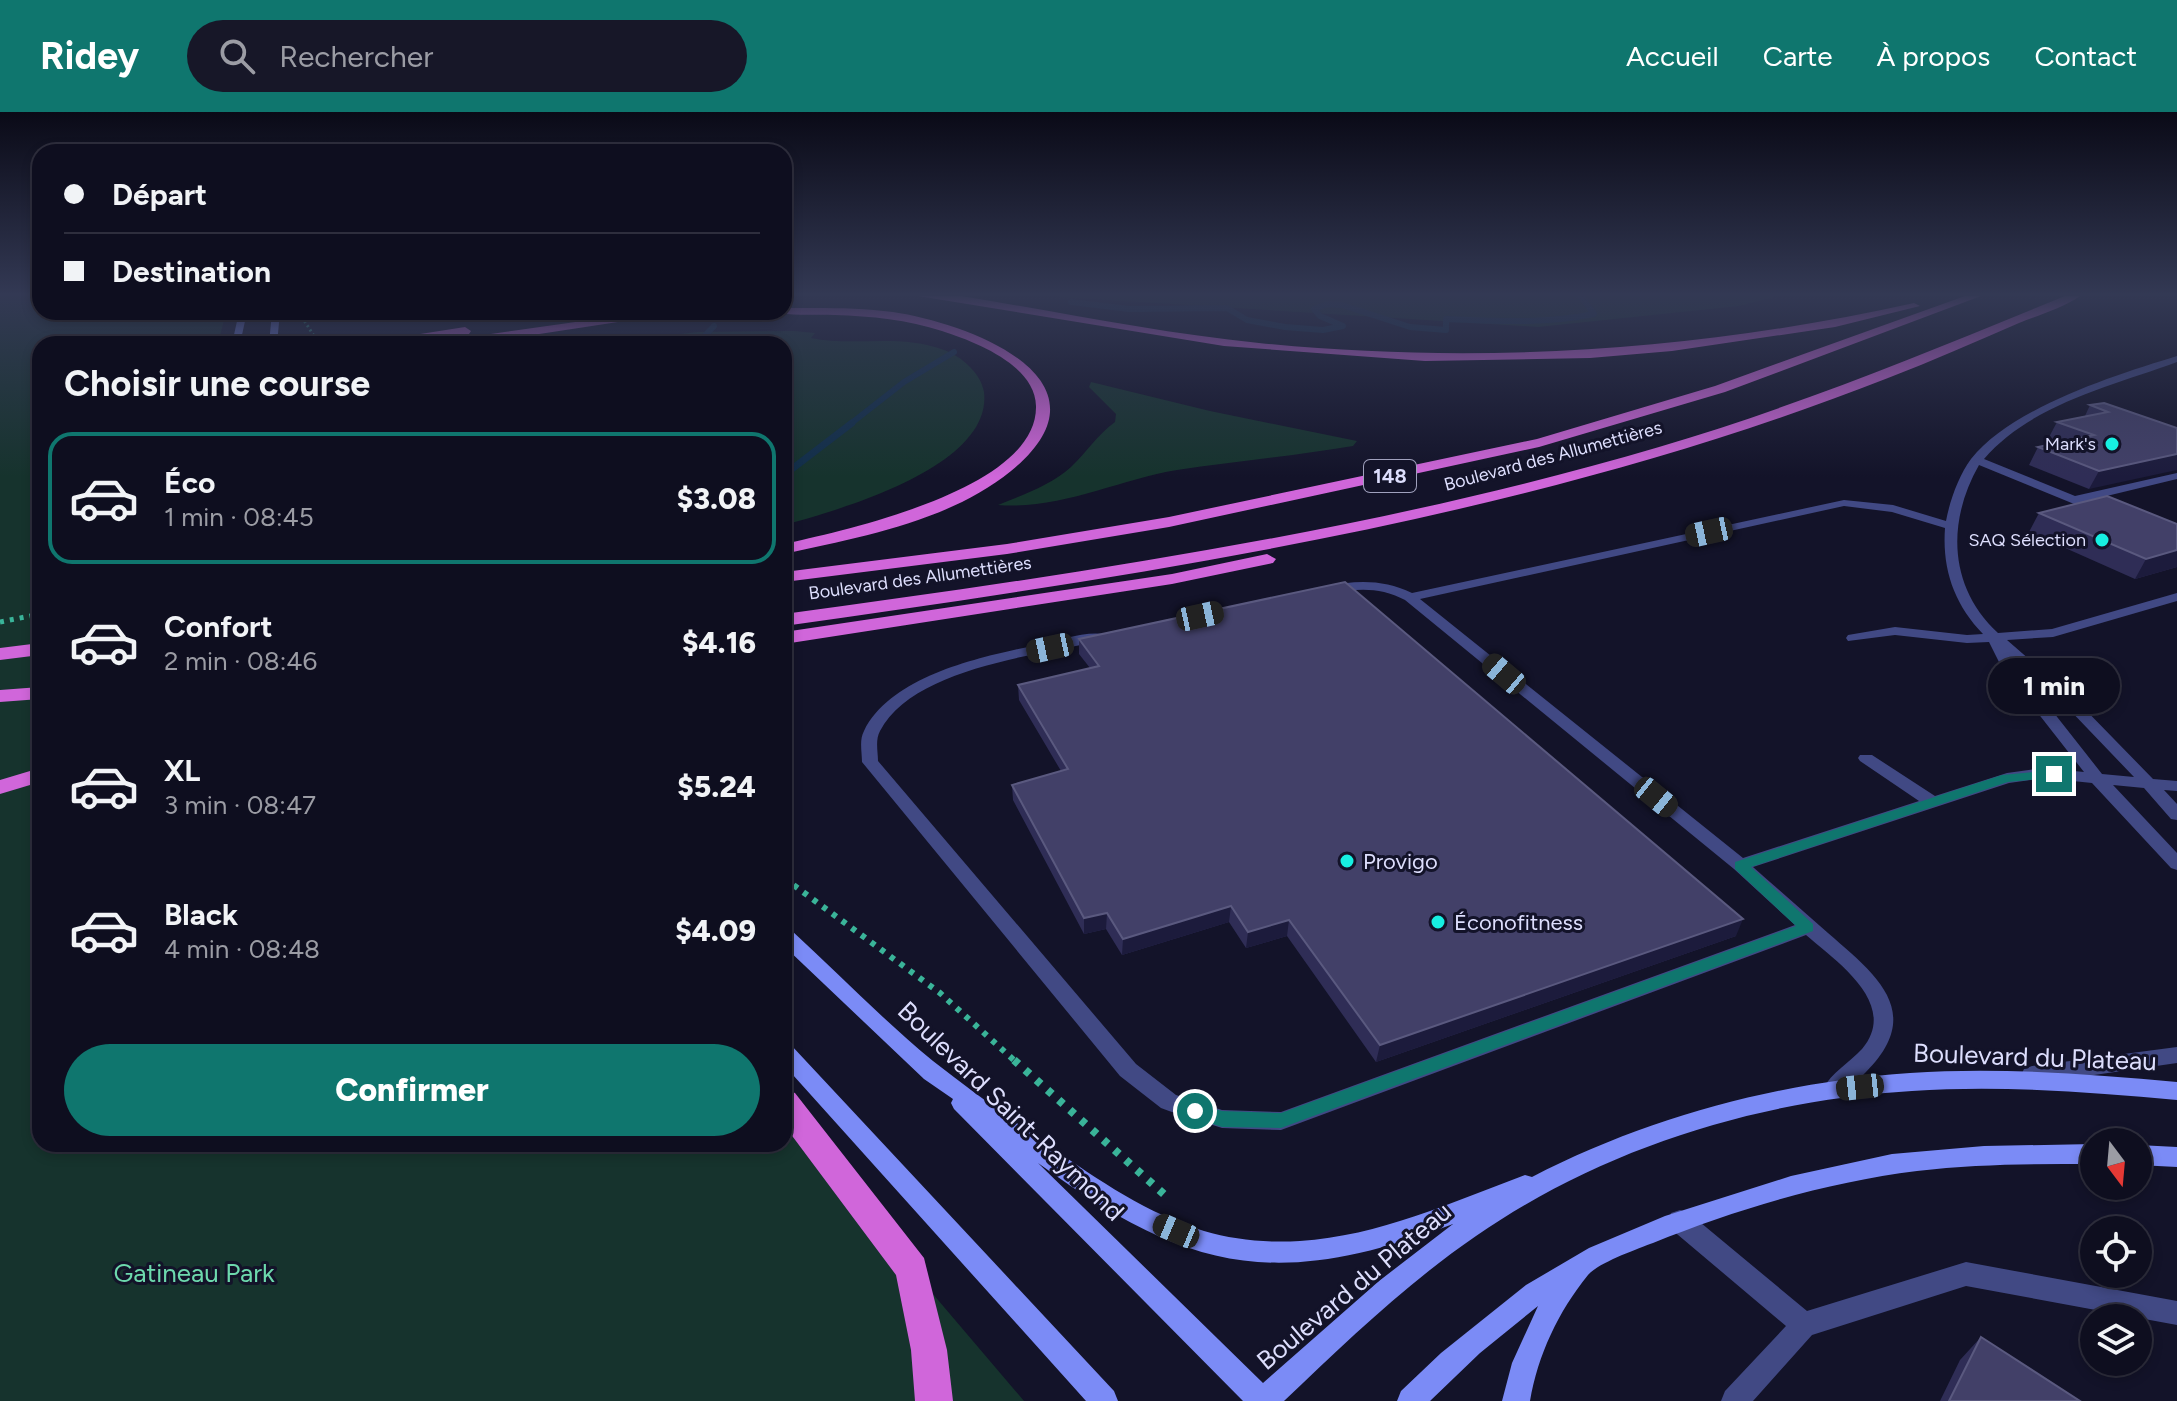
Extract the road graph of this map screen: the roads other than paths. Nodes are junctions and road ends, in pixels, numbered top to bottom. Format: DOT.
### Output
graph roads {
  1 [pos="1006,356"];
  2 [pos="1810,356"];
  3 [pos="1927,356"];
  4 [pos="2177,359"];
  5 [pos="1839,392"];
  6 [pos="1976,460"];
  7 [pos="2177,476"];
  8 [pos="2075,500"];
  9 [pos="2108,514"];
  10 [pos="1952,526"];
  11 [pos="792,547"];
  12 [pos="792,576"];
  13 [pos="1306,595"];
  14 [pos="1410,597"];
  15 [pos="2177,597"];
  16 [pos="792,619"];
  17 [pos="1125,632"];
  18 [pos="792,637"];
  19 [pos="1853,638"];
  20 [pos="1994,639"];
  21 [pos="32,651"];
  22 [pos="0,655"];
  23 [pos="32,694"];
  24 [pos="0,696"];
  25 [pos="1866,758"];
  26 [pos="32,777"];
  27 [pos="2097,778"];
  28 [pos="2149,782"];
  29 [pos="2177,786"];
  30 [pos="0,787"];
  31 [pos="1931,801"];
  32 [pos="2177,815"];
  33 [pos="2177,864"];
  34 [pos="1740,865"];
  35 [pos="1808,927"];
  36 [pos="792,942"];
  37 [pos="2177,1055"];
  38 [pos="792,1060"];
  39 [pos="927,1068"];
  40 [pos="1991,1081"];
  41 [pos="1834,1089"];
  42 [pos="2177,1091"];
  43 [pos="792,1112"];
  44 [pos="2080,1154"];
  45 [pos="2152,1156"];
  46 [pos="2177,1157"];
  47 [pos="1575,1165"];
  48 [pos="1680,1221"];
  49 [pos="1582,1264"];
  50 [pos="2177,1313"];
  51 [pos="1804,1325"];
  52 [pos="934,1401"];
  53 [pos="1104,1401"];
  54 [pos="1263,1401"];
  55 [pos="1411,1401"];
  56 [pos="1516,1401"];
  57 [pos="1735,1401"];
  1 -- 11 [label="highway"];
  2 -- 12 [label="highway, Boulevard des Allumettières / 148"];
  3 -- 5 [label="highway, Boulevard des Allumettières / 148"];
  4 -- 6 [label="lane"];
  5 -- 16 [label="highway, Boulevard des Allumettières / 148"];
  5 -- 18 [label="highway"];
  6 -- 8 [label="lane"];
  6 -- 10 [label="lane"];
  7 -- 8 [label="lane"];
  8 -- 9 [label="lane"];
  10 -- 14 [label="lane"];
  10 -- 20 [label="lane"];
  13 -- 14 [label="lane"];
  14 -- 34 [label="lane"];
  15 -- 20 [label="lane"];
  17 -- 35 [label="lane"];
  19 -- 20 [label="lane"];
  20 -- 27 [label="lane"];
  20 -- 28 [label="lane"];
  21 -- 22 [label="highway"];
  23 -- 24 [label="highway"];
  25 -- 31 [label="lane"];
  26 -- 30 [label="highway"];
  27 -- 28 [label="lane"];
  27 -- 31 [label="lane"];
  27 -- 33 [label="lane"];
  28 -- 29 [label="lane"];
  28 -- 32 [label="lane"];
  31 -- 34 [label="lane"];
  34 -- 35 [label="lane"];
  35 -- 41 [label="lane"];
  36 -- 39 [label="main road, Boulevard Saint-Raymond"];
  37 -- 40 [label="lane"];
  38 -- 53 [label="main road"];
  39 -- 47 [label="main road"];
  39 -- 54 [label="main road, Boulevard Saint-Raymond"];
  40 -- 41 [label="main road, Boulevard du Plateau"];
  40 -- 42 [label="main road, Boulevard du Plateau"];
  41 -- 47 [label="main road, Boulevard du Plateau"];
  43 -- 52 [label="highway"];
  44 -- 48 [label="main road"];
  45 -- 46 [label="main road"];
  47 -- 54 [label="main road, Boulevard du Plateau"];
  48 -- 49 [label="main road"];
  48 -- 51 [label="lane"];
  49 -- 55 [label="main road"];
  49 -- 56 [label="main road"];
  50 -- 51 [label="lane"];
  51 -- 57 [label="lane"];
}
